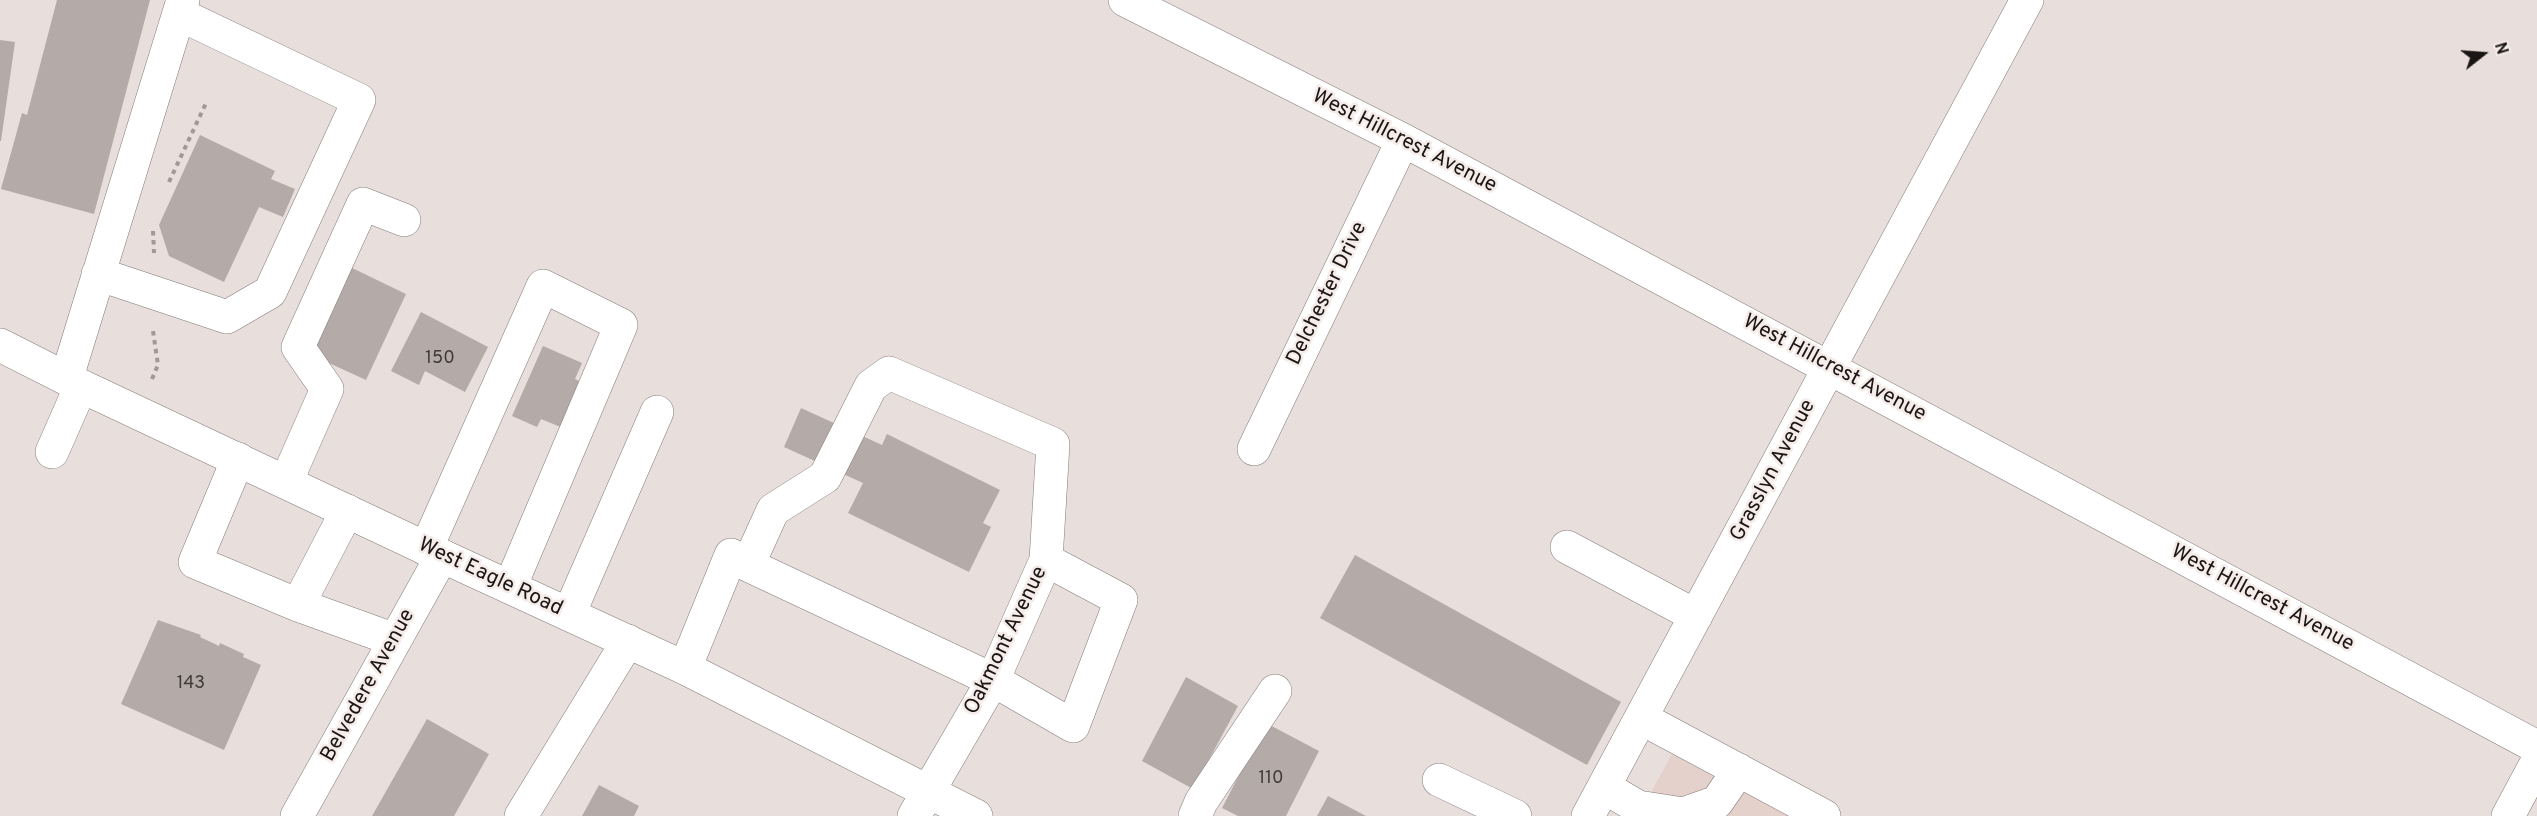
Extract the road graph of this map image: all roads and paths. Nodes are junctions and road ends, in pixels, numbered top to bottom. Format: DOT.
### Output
graph roads {
  1 [pos="1125,0"];
  2 [pos="2027,0"];
  3 [pos="181,7"];
  4 [pos="1403,140"];
  5 [pos="404,220"];
  6 [pos="98,274"];
  7 [pos="0,345"];
  8 [pos="1830,367"];
  9 [pos="74,382"];
  10 [pos="657,411"];
  11 [pos="1254,449"];
  12 [pos="52,452"];
  13 [pos="238,459"];
  14 [pos="286,482"];
  15 [pos="347,511"];
  16 [pos="1567,547"];
  17 [pos="434,552"];
  18 [pos="1046,560"];
  19 [pos="748,565"];
  20 [pos="510,587"];
  21 [pos="298,605"];
  22 [pos="568,614"];
  23 [pos="1696,616"];
  24 [pos="395,640"];
  25 [pos="628,641"];
  26 [pos="685,668"];
  27 [pos="993,680"];
  28 [pos="1275,691"];
  29 [pos="1641,718"];
  30 [pos="2537,747"];
  31 [pos="2537,762"];
  32 [pos="1739,770"];
  33 [pos="1439,780"];
  34 [pos="1604,787"];
  35 [pos="921,803"];
  36 [pos="297,816"];
  37 [pos="521,816"];
  38 [pos="976,816"];
  39 [pos="1195,816"];
  40 [pos="1515,816"];
  41 [pos="1588,816"];
  42 [pos="1824,816"];
  43 [pos="2508,816"];
  1 -- 4 [label="street, West Hillcrest Avenue"];
  2 -- 8 [label="street, Grasslyn Avenue"];
  3 -- 6 [label="street"];
  3 -- 6 [label="street"];
  4 -- 8 [label="street, West Hillcrest Avenue"];
  4 -- 11 [label="street, Delchester Drive"];
  5 -- 14 [label="street"];
  6 -- 9 [label="street"];
  7 -- 9 [label="street, West Eagle Road"];
  8 -- 23 [label="street, Grasslyn Avenue"];
  8 -- 30 [label="street, West Hillcrest Avenue"];
  9 -- 12 [label="street"];
  9 -- 13 [label="street, West Eagle Road"];
  10 -- 22 [label="street"];
  13 -- 14 [label="street, West Eagle Road"];
  13 -- 21 [label="street"];
  14 -- 15 [label="street, West Eagle Road"];
  15 -- 17 [label="street, West Eagle Road"];
  15 -- 21 [label="street"];
  16 -- 23 [label="street"];
  17 -- 20 [label="street, West Eagle Road"];
  17 -- 20 [label="street, Belvedere Avenue"];
  17 -- 24 [label="street, Belvedere Avenue"];
  18 -- 19 [label="street, Oakmont Avenue"];
  18 -- 27 [label="street, Oakmont Avenue"];
  18 -- 27 [label="street"];
  19 -- 26 [label="street"];
  19 -- 27 [label="street"];
  20 -- 22 [label="street, West Eagle Road"];
  21 -- 24 [label="street"];
  22 -- 25 [label="street, West Eagle Road"];
  23 -- 29 [label="street, Grasslyn Avenue"];
  24 -- 36 [label="street, Belvedere Avenue"];
  25 -- 26 [label="street, West Eagle Road"];
  25 -- 37 [label="street"];
  26 -- 35 [label="street, West Eagle Road"];
  27 -- 35 [label="street, Oakmont Avenue"];
  28 -- 39 [label="street"];
  29 -- 32 [label="street"];
  29 -- 34 [label="street, Grasslyn Avenue"];
  31 -- 43 [label="street"];
  32 -- 34 [label="street"];
  32 -- 42 [label="street"];
  33 -- 40 [label="street"];
  34 -- 41 [label="street, Grasslyn Avenue"];
  35 -- 38 [label="street, West Eagle Road"];
}
